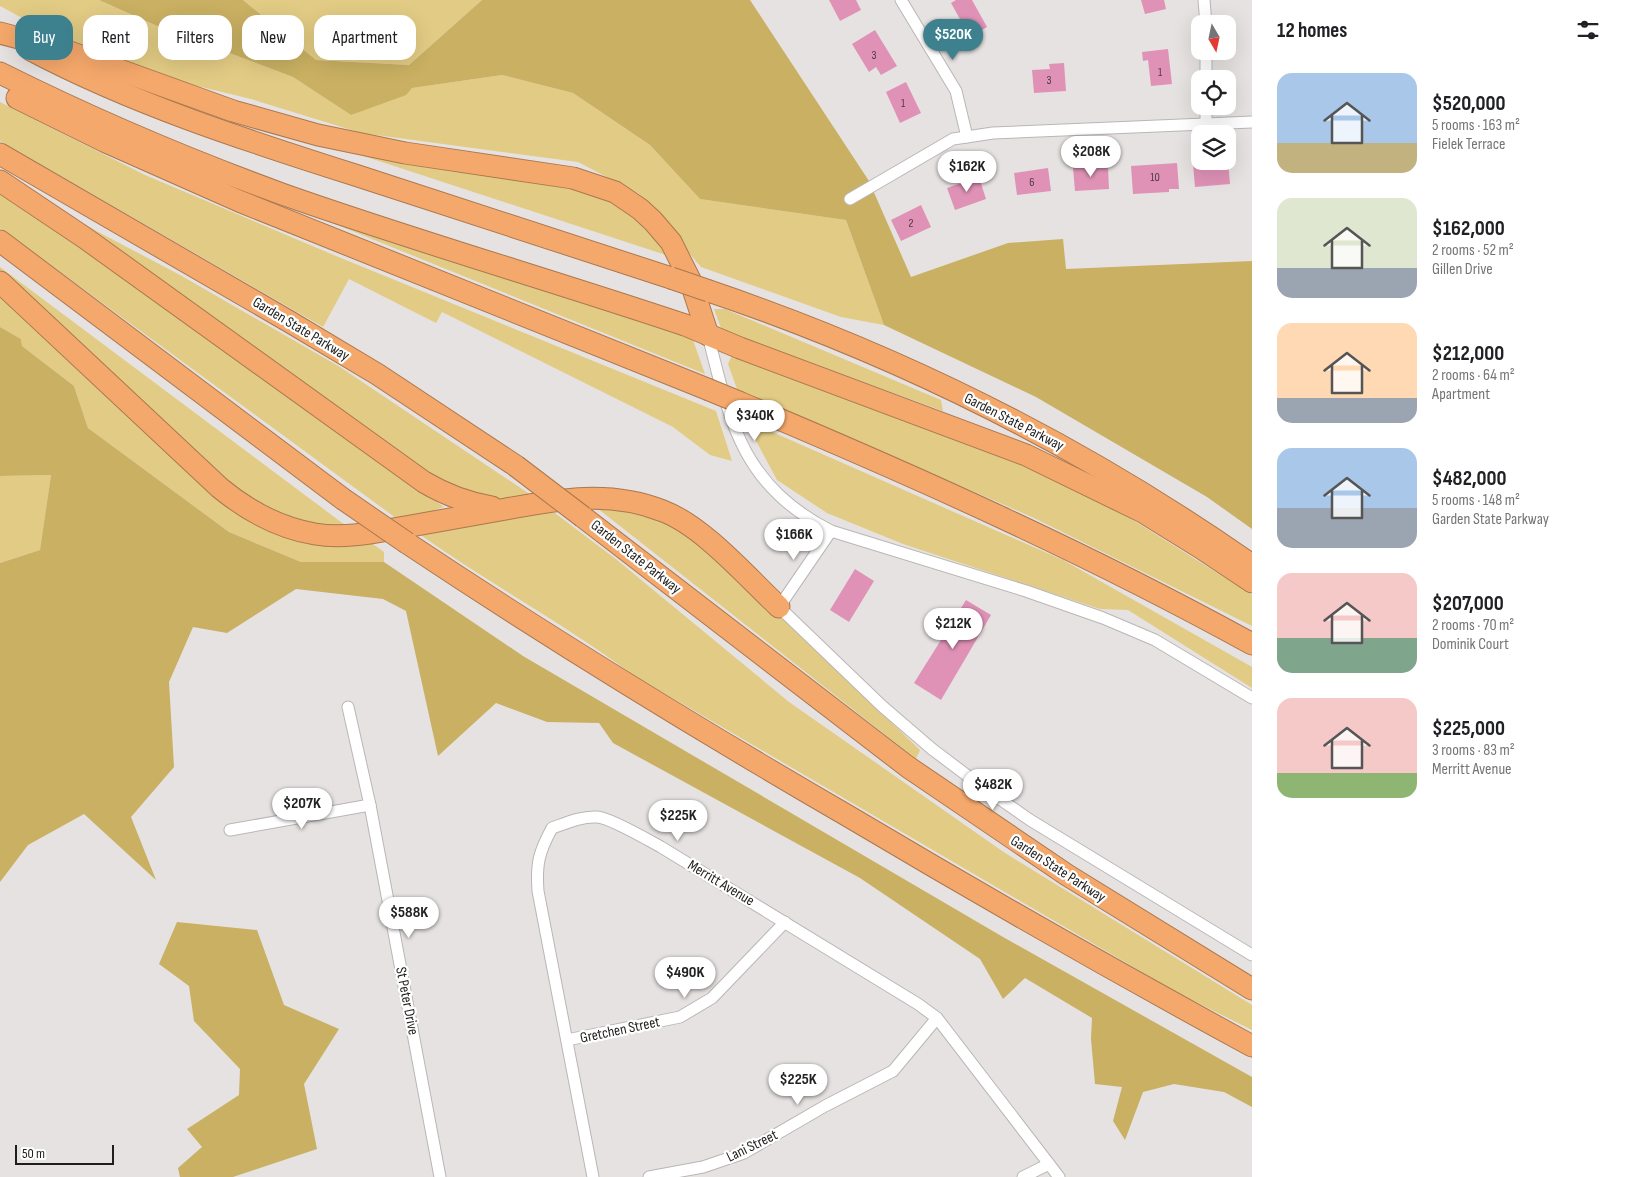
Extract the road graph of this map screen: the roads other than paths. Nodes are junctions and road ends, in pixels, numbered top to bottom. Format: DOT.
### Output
graph roads {
  1 [pos="902,0"];
  2 [pos="1204,0"];
  3 [pos="1205,15"];
  4 [pos="0,34"];
  5 [pos="0,73"];
  6 [pos="0,89"];
  7 [pos="1206,115"];
  8 [pos="1252,122"];
  9 [pos="1206,124"];
  10 [pos="967,137"];
  11 [pos="0,154"];
  12 [pos="0,181"];
  13 [pos="850,199"];
  14 [pos="0,241"];
  15 [pos="0,282"];
  16 [pos="708,335"];
  17 [pos="507,509"];
  18 [pos="831,531"];
  19 [pos="1252,565"];
  20 [pos="1252,582"];
  21 [pos="779,607"];
  22 [pos="1252,644"];
  23 [pos="1252,698"];
  24 [pos="348,707"];
  25 [pos="370,805"];
  26 [pos="230,830"];
  27 [pos="785,922"];
  28 [pos="1252,955"];
  29 [pos="1252,989"];
  30 [pos="937,1018"];
  31 [pos="567,1040"];
  32 [pos="1252,1046"];
  33 [pos="1049,1164"];
  34 [pos="440,1177"];
  35 [pos="593,1177"];
  36 [pos="649,1177"];
  37 [pos="1024,1177"];
  38 [pos="1059,1177"];
  1 -- 10 [label="street"];
  2 -- 3 [label="street"];
  4 -- 16 [label="highway"];
  4 -- 19 [label="highway, Garden State Parkway, bridge"];
  5 -- 16 [label="highway"];
  6 -- 22 [label="highway, bridge"];
  7 -- 9 [label="street"];
  8 -- 9 [label="street"];
  9 -- 10 [label="street"];
  10 -- 13 [label="street"];
  11 -- 29 [label="highway, Garden State Parkway, bridge"];
  12 -- 17 [label="highway"];
  14 -- 32 [label="highway, bridge"];
  15 -- 17 [label="highway"];
  16 -- 18 [label="street"];
  16 -- 20 [label="highway"];
  17 -- 21 [label="highway"];
  18 -- 21 [label="street"];
  18 -- 23 [label="street"];
  21 -- 28 [label="street"];
  24 -- 25 [label="street, St Peter Drive"];
  25 -- 26 [label="street"];
  25 -- 34 [label="street, St Peter Drive"];
  27 -- 30 [label="street, Merritt Avenue"];
  27 -- 31 [label="street, Gretchen Street"];
  27 -- 31 [label="street, Merritt Avenue"];
  30 -- 33 [label="street, Merritt Avenue"];
  30 -- 36 [label="street, Lani Street"];
  31 -- 35 [label="street, Merritt Avenue"];
  33 -- 37 [label="street"];
  33 -- 38 [label="street, Merritt Avenue"];
}
